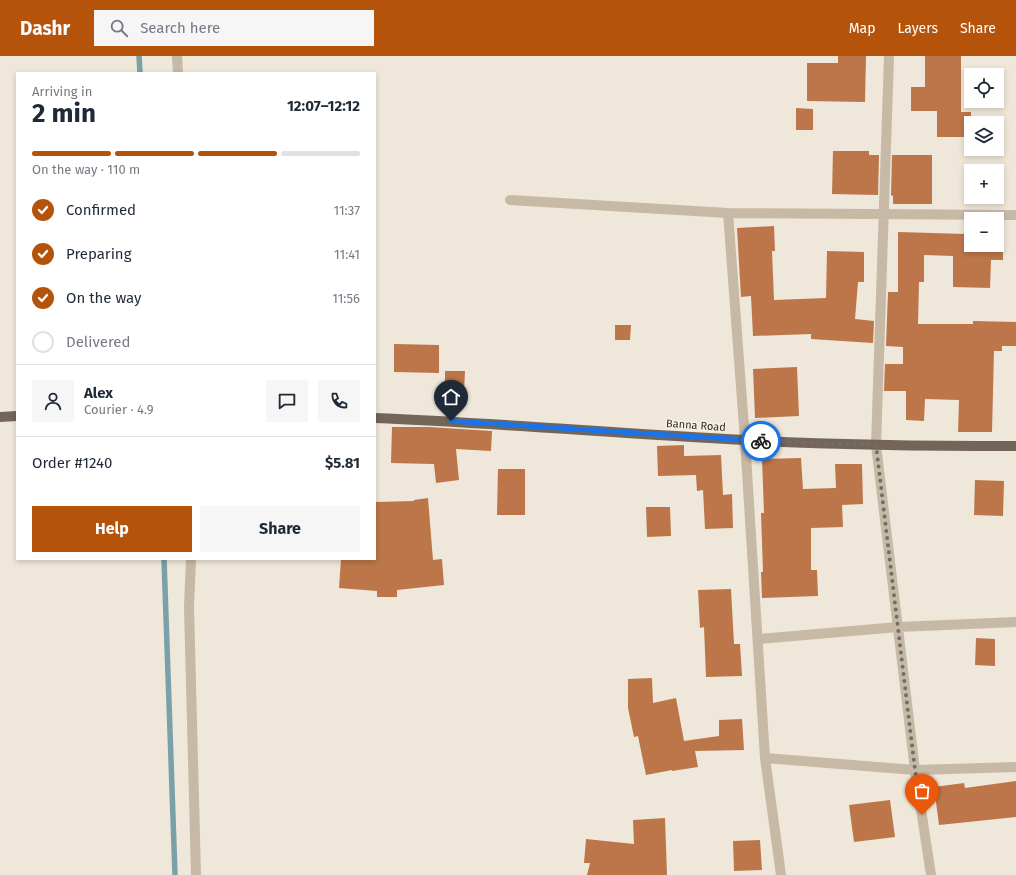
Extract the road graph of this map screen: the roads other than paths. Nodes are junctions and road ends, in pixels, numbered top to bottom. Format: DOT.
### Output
graph roads {
  1 [pos="177,56"];
  2 [pos="889,56"];
  3 [pos="178,72"];
  4 [pos="510,200"];
  5 [pos="728,213"];
  6 [pos="883,214"];
  7 [pos="1016,215"];
  8 [pos="16,416"];
  9 [pos="0,417"];
  10 [pos="376,418"];
  11 [pos="745,440"];
  12 [pos="876,445"];
  13 [pos="1016,446"];
  14 [pos="191,560"];
  15 [pos="1016,622"];
  16 [pos="898,628"];
  17 [pos="758,639"];
  18 [pos="765,758"];
  19 [pos="1016,767"];
  20 [pos="915,770"];
  21 [pos="196,875"];
  22 [pos="781,875"];
  23 [pos="931,875"];
  1 -- 3 [label="street"];
  2 -- 6 [label="street"];
  4 -- 5 [label="street"];
  5 -- 6 [label="street"];
  5 -- 11 [label="street"];
  6 -- 7 [label="street"];
  6 -- 12 [label="street"];
  8 -- 9 [label="main road"];
  10 -- 11 [label="main road, Banna Road"];
  11 -- 12 [label="main road, Banna Road"];
  11 -- 17 [label="street"];
  12 -- 13 [label="main road, Banna Road"];
  12 -- 16 [label="street"];
  14 -- 21 [label="street"];
  15 -- 16 [label="street"];
  16 -- 17 [label="street"];
  16 -- 20 [label="street"];
  17 -- 18 [label="street"];
  18 -- 20 [label="street"];
  18 -- 22 [label="street"];
  19 -- 20 [label="street"];
  20 -- 23 [label="street"];
}
